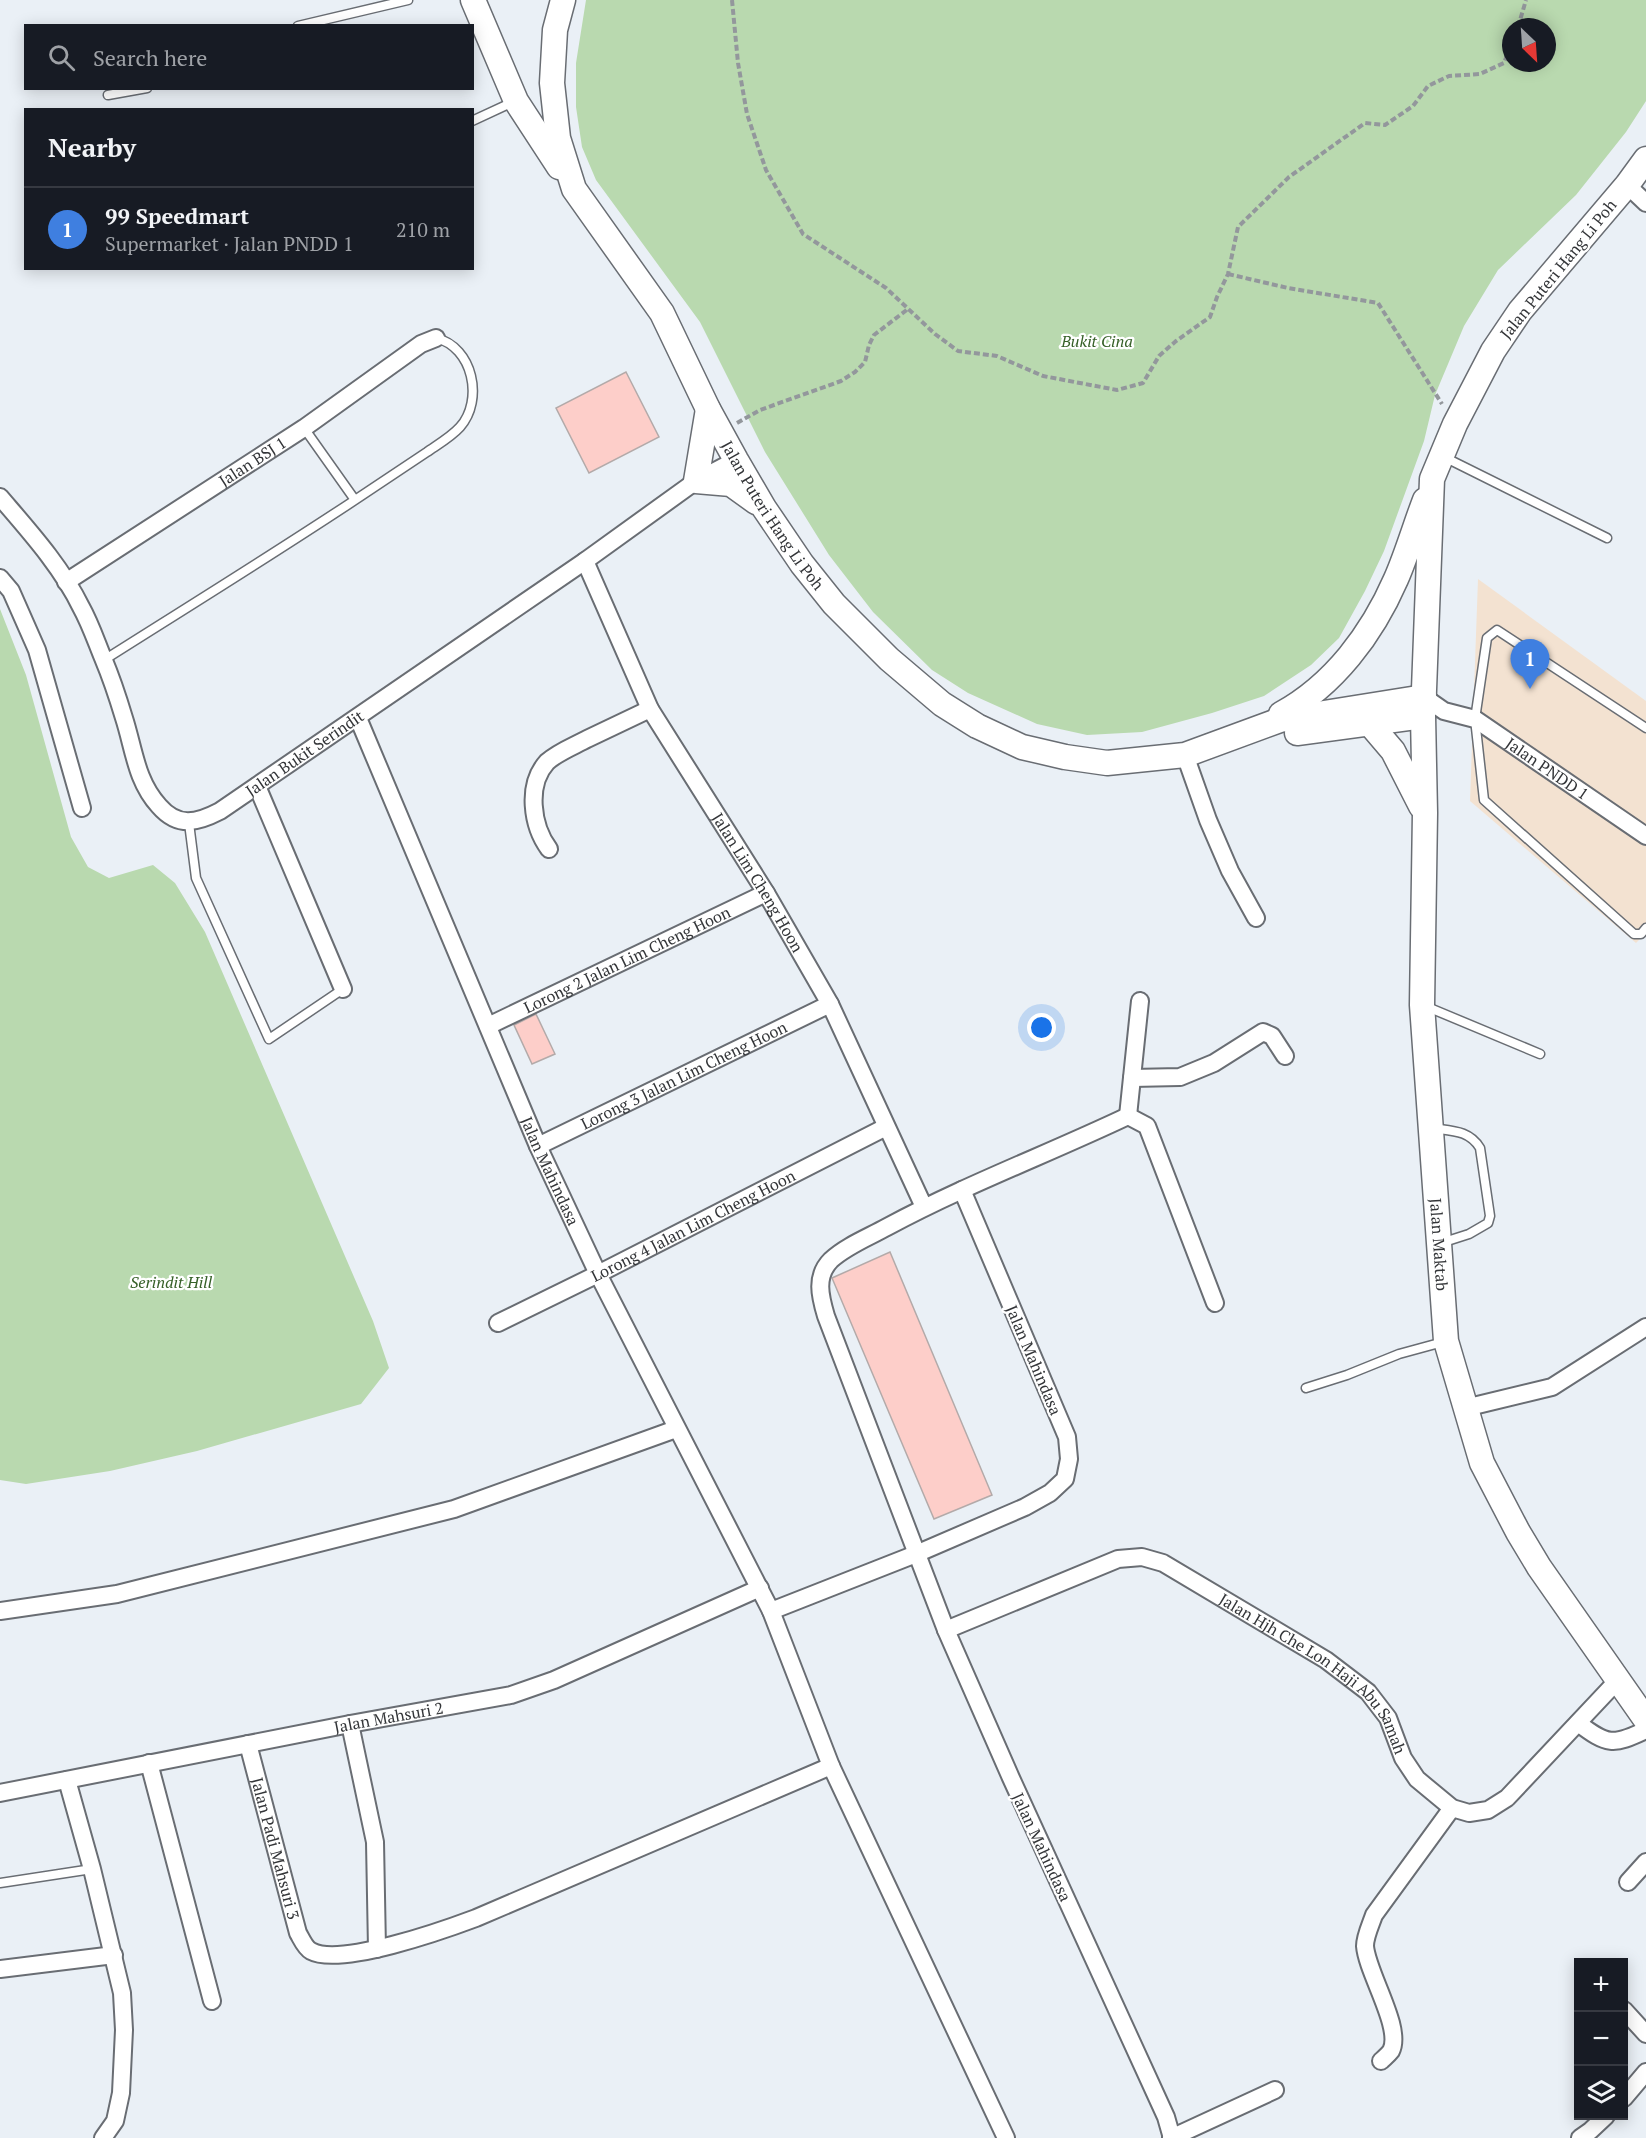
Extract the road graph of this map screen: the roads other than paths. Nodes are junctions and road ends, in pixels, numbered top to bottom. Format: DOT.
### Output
graph roads {
  1 [pos="408,0"];
  2 [pos="473,0"];
  3 [pos="563,0"];
  4 [pos="306,24"];
  5 [pos="136,90"];
  6 [pos="108,95"];
  7 [pos="516,101"];
  8 [pos="474,120"];
  9 [pos="1646,159"];
  10 [pos="1627,185"];
  11 [pos="574,189"];
  12 [pos="1646,203"];
  13 [pos="436,338"];
  14 [pos="708,409"];
  15 [pos="304,428"];
  16 [pos="1442,455"];
  17 [pos="736,460"];
  18 [pos="1432,479"];
  19 [pos="696,481"];
  20 [pos="0,497"];
  21 [pos="355,500"];
  22 [pos="764,508"];
  23 [pos="1607,538"];
  24 [pos="585,561"];
  25 [pos="0,578"];
  26 [pos="66,582"];
  27 [pos="104,660"];
  28 [pos="1431,708"];
  29 [pos="650,709"];
  30 [pos="358,718"];
  31 [pos="1475,719"];
  32 [pos="1370,724"];
  33 [pos="1646,728"];
  34 [pos="1247,733"];
  35 [pos="1185,755"];
  36 [pos="257,786"];
  37 [pos="82,808"];
  38 [pos="1425,813"];
  39 [pos="189,823"];
  40 [pos="1646,836"];
  41 [pos="549,849"];
  42 [pos="766,893"];
  43 [pos="1256,918"];
  44 [pos="1646,928"];
  45 [pos="343,989"];
  46 [pos="1140,1001"];
  47 [pos="830,1004"];
  48 [pos="1422,1005"];
  49 [pos="488,1026"];
  50 [pos="1540,1054"];
  51 [pos="1285,1056"];
  52 [pos="1132,1078"];
  53 [pos="1128,1116"];
  54 [pos="886,1127"];
  55 [pos="1430,1128"];
  56 [pos="538,1146"];
  57 [pos="962,1190"];
  58 [pos="924,1207"];
  59 [pos="1438,1244"];
  60 [pos="598,1274"];
  61 [pos="1215,1303"];
  62 [pos="498,1323"];
  63 [pos="1646,1327"];
  64 [pos="1446,1341"];
  65 [pos="1306,1388"];
  66 [pos="1465,1408"];
  67 [pos="676,1429"];
  68 [pos="916,1554"];
  69 [pos="760,1588"];
  70 [pos="0,1611"];
  71 [pos="771,1611"];
  72 [pos="945,1630"];
  73 [pos="1618,1680"];
  74 [pos="1646,1720"];
  75 [pos="1578,1722"];
  76 [pos="350,1724"];
  77 [pos="1646,1730"];
  78 [pos="248,1744"];
  79 [pos="149,1763"];
  80 [pos="831,1766"];
  81 [pos="67,1780"];
  82 [pos="0,1793"];
  83 [pos="1452,1808"];
  84 [pos="1646,1862"];
  85 [pos="92,1869"];
  86 [pos="1628,1882"];
  87 [pos="0,1883"];
  88 [pos="377,1949"];
  89 [pos="114,1955"];
  90 [pos="0,1969"];
  91 [pos="212,2001"];
  92 [pos="1625,2012"];
  93 [pos="1646,2034"];
  94 [pos="1381,2061"];
  95 [pos="1646,2072"];
  96 [pos="1275,2090"];
  97 [pos="1628,2092"];
  98 [pos="1602,2120"];
  99 [pos="1588,2136"];
  100 [pos="103,2138"];
  101 [pos="1006,2138"];
  102 [pos="1172,2138"];
  1 -- 4 [label="lane"];
  2 -- 7 [label="main road"];
  3 -- 11 [label="main road, Jalan Puteri Hang Li Poh"];
  5 -- 6 [label="lane"];
  7 -- 8 [label="lane"];
  7 -- 11 [label="main road"];
  9 -- 10 [label="main road, Jalan Puteri Hang Li Poh"];
  10 -- 12 [label="street"];
  10 -- 16 [label="main road, Jalan Puteri Hang Li Poh"];
  11 -- 14 [label="main road, Jalan Puteri Hang Li Poh"];
  13 -- 15 [label="street, Jalan BSJ 1"];
  13 -- 21 [label="lane"];
  14 -- 17 [label="main road, Jalan Puteri Hang Li Poh"];
  14 -- 19 [label="main road"];
  15 -- 21 [label="lane"];
  15 -- 26 [label="street, Jalan BSJ 1"];
  16 -- 18 [label="main road, Jalan Puteri Hang Li Poh"];
  16 -- 23 [label="lane"];
  17 -- 19 [label="street, Jalan Bukit Serindit"];
  17 -- 22 [label="main road, Jalan Puteri Hang Li Poh"];
  18 -- 28 [label="main road, Jalan Puteri Hang Li Poh"];
  18 -- 34 [label="main road"];
  19 -- 22 [label="main road"];
  19 -- 24 [label="street, Jalan Bukit Serindit"];
  20 -- 26 [label="street"];
  21 -- 27 [label="lane"];
  22 -- 35 [label="main road, Jalan Puteri Hang Li Poh"];
  24 -- 29 [label="street, Jalan Lim Cheng Hoon"];
  24 -- 30 [label="street, Jalan Bukit Serindit"];
  25 -- 37 [label="street"];
  26 -- 27 [label="street"];
  27 -- 39 [label="street"];
  28 -- 31 [label="street, Jalan PNDD 1"];
  28 -- 32 [label="main road, Jalan Puteri Hang Li Poh"];
  28 -- 34 [label="main road, Jalan Puteri Hang Li Poh"];
  28 -- 38 [label="main road, Jalan Maktab"];
  29 -- 41 [label="street"];
  29 -- 42 [label="street, Jalan Lim Cheng Hoon"];
  30 -- 36 [label="street, Jalan Bukit Serindit"];
  30 -- 49 [label="street, Jalan Mahindasa"];
  31 -- 33 [label="lane"];
  31 -- 40 [label="street, Jalan PNDD 1"];
  31 -- 44 [label="lane"];
  32 -- 34 [label="main road, Jalan Puteri Hang Li Poh"];
  32 -- 38 [label="main road"];
  34 -- 35 [label="main road, Jalan Puteri Hang Li Poh"];
  35 -- 43 [label="street"];
  36 -- 39 [label="street, Jalan Bukit Serindit"];
  36 -- 45 [label="street"];
  38 -- 48 [label="main road, Jalan Maktab"];
  39 -- 45 [label="lane"];
  42 -- 47 [label="street, Jalan Lim Cheng Hoon"];
  42 -- 49 [label="street, Lorong 2 Jalan Lim Cheng Hoon"];
  46 -- 52 [label="street"];
  47 -- 54 [label="street, Jalan Lim Cheng Hoon"];
  47 -- 56 [label="street, Lorong 3 Jalan Lim Cheng Hoon"];
  48 -- 50 [label="lane"];
  48 -- 55 [label="main road, Jalan Maktab"];
  49 -- 56 [label="street, Jalan Mahindasa"];
  51 -- 52 [label="street"];
  52 -- 53 [label="street"];
  53 -- 57 [label="street, Jalan Mahindasa"];
  53 -- 61 [label="street"];
  54 -- 58 [label="street, Jalan Lim Cheng Hoon"];
  54 -- 60 [label="street, Lorong 4 Jalan Lim Cheng Hoon"];
  55 -- 59 [label="main road, Jalan Maktab"];
  55 -- 59 [label="lane"];
  56 -- 60 [label="street, Jalan Mahindasa"];
  57 -- 58 [label="street, Jalan Mahindasa"];
  57 -- 68 [label="street, Jalan Mahindasa"];
  58 -- 68 [label="street, Jalan Mahindasa"];
  59 -- 64 [label="main road, Jalan Maktab"];
  60 -- 62 [label="street, Lorong 4 Jalan Lim Cheng Hoon"];
  60 -- 67 [label="street, Jalan Mahindasa"];
  63 -- 66 [label="street"];
  64 -- 65 [label="lane"];
  64 -- 66 [label="main road, Jalan Maktab"];
  66 -- 73 [label="main road, Jalan Maktab"];
  67 -- 69 [label="street, Jalan Mahindasa"];
  67 -- 70 [label="street"];
  68 -- 71 [label="street, Jalan Mahindasa"];
  68 -- 72 [label="street, Jalan Mahindasa"];
  69 -- 71 [label="street, Jalan Mahindasa"];
  69 -- 76 [label="street, Jalan Mahsuri 2"];
  71 -- 80 [label="street, Jalan Mahindasa"];
  72 -- 83 [label="street, Jalan Hjh Che Lon Haji Abu Samah"];
  72 -- 102 [label="street, Jalan Mahindasa"];
  73 -- 74 [label="main road, Jalan Maktab"];
  73 -- 75 [label="street"];
  75 -- 77 [label="street"];
  75 -- 83 [label="street"];
  76 -- 78 [label="street, Jalan Mahsuri 2"];
  76 -- 88 [label="street"];
  78 -- 79 [label="street, Jalan Mahsuri 2"];
  78 -- 88 [label="street, Jalan Padi Mahsuri 3"];
  79 -- 81 [label="street, Jalan Mahsuri 2"];
  79 -- 91 [label="street"];
  80 -- 88 [label="street"];
  80 -- 101 [label="street, Jalan Mahindasa"];
  81 -- 82 [label="street, Jalan Mahsuri 2"];
  81 -- 85 [label="street"];
  83 -- 94 [label="street"];
  84 -- 86 [label="street"];
  85 -- 87 [label="lane"];
  85 -- 89 [label="street"];
  89 -- 90 [label="street"];
  89 -- 100 [label="street"];
  92 -- 93 [label="street"];
  95 -- 97 [label="street"];
  96 -- 102 [label="street"];
  98 -- 99 [label="street"];
}
